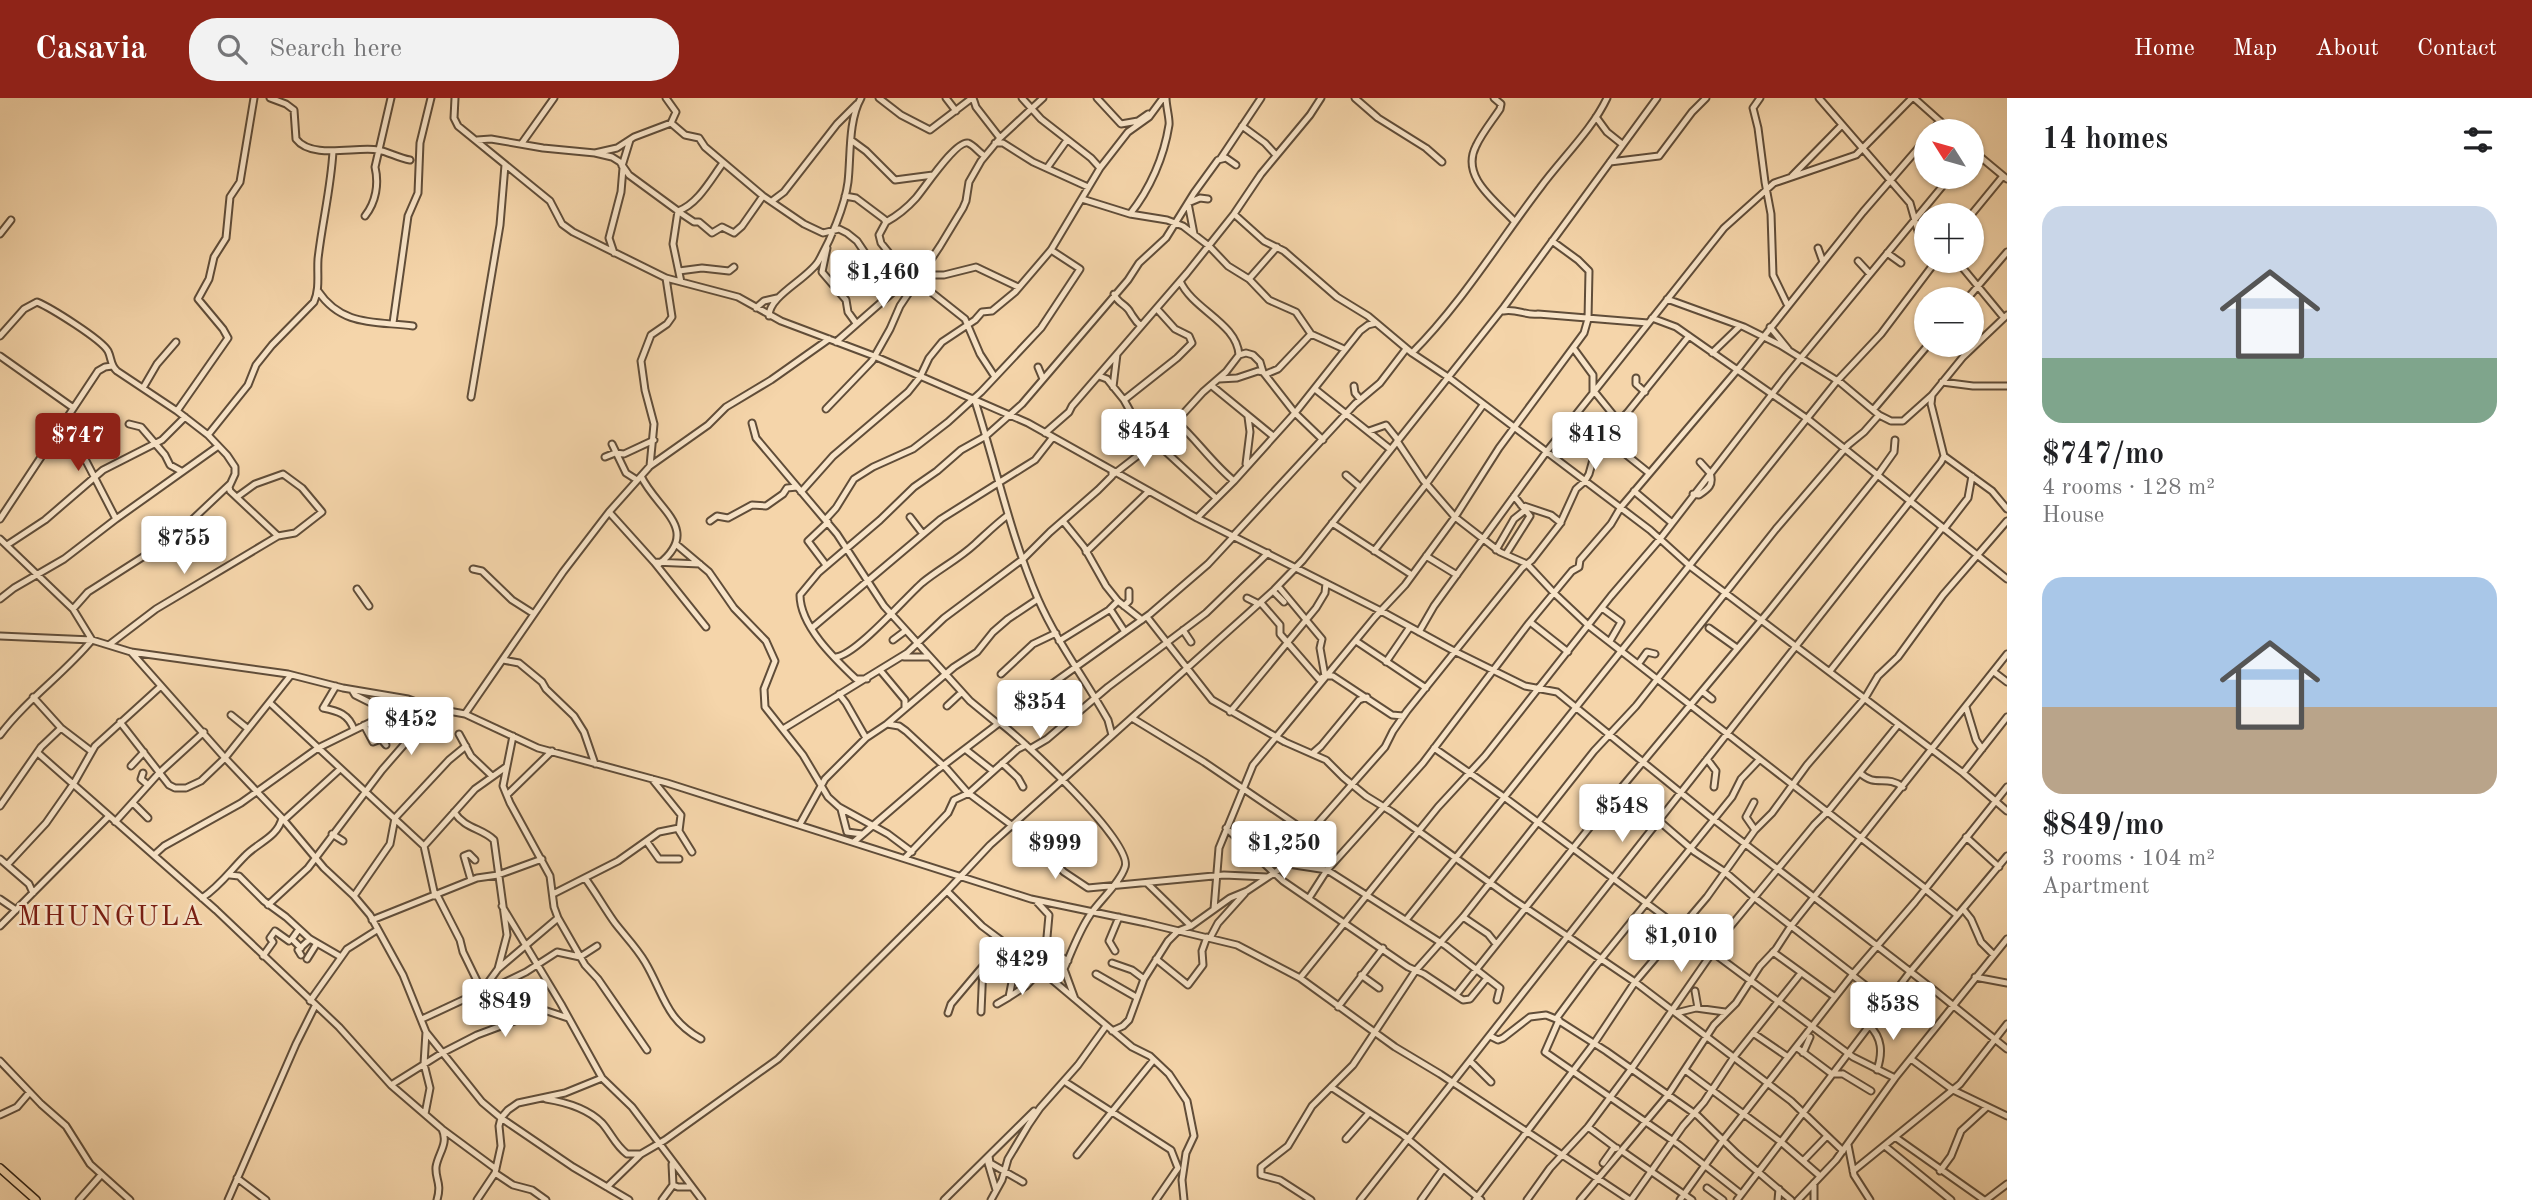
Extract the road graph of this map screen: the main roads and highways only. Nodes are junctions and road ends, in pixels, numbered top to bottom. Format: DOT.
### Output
graph roads {
  1 [pos="0,1168"];
  2 [pos="36,1200"];
  1 -- 2 [label="main road"];
}
